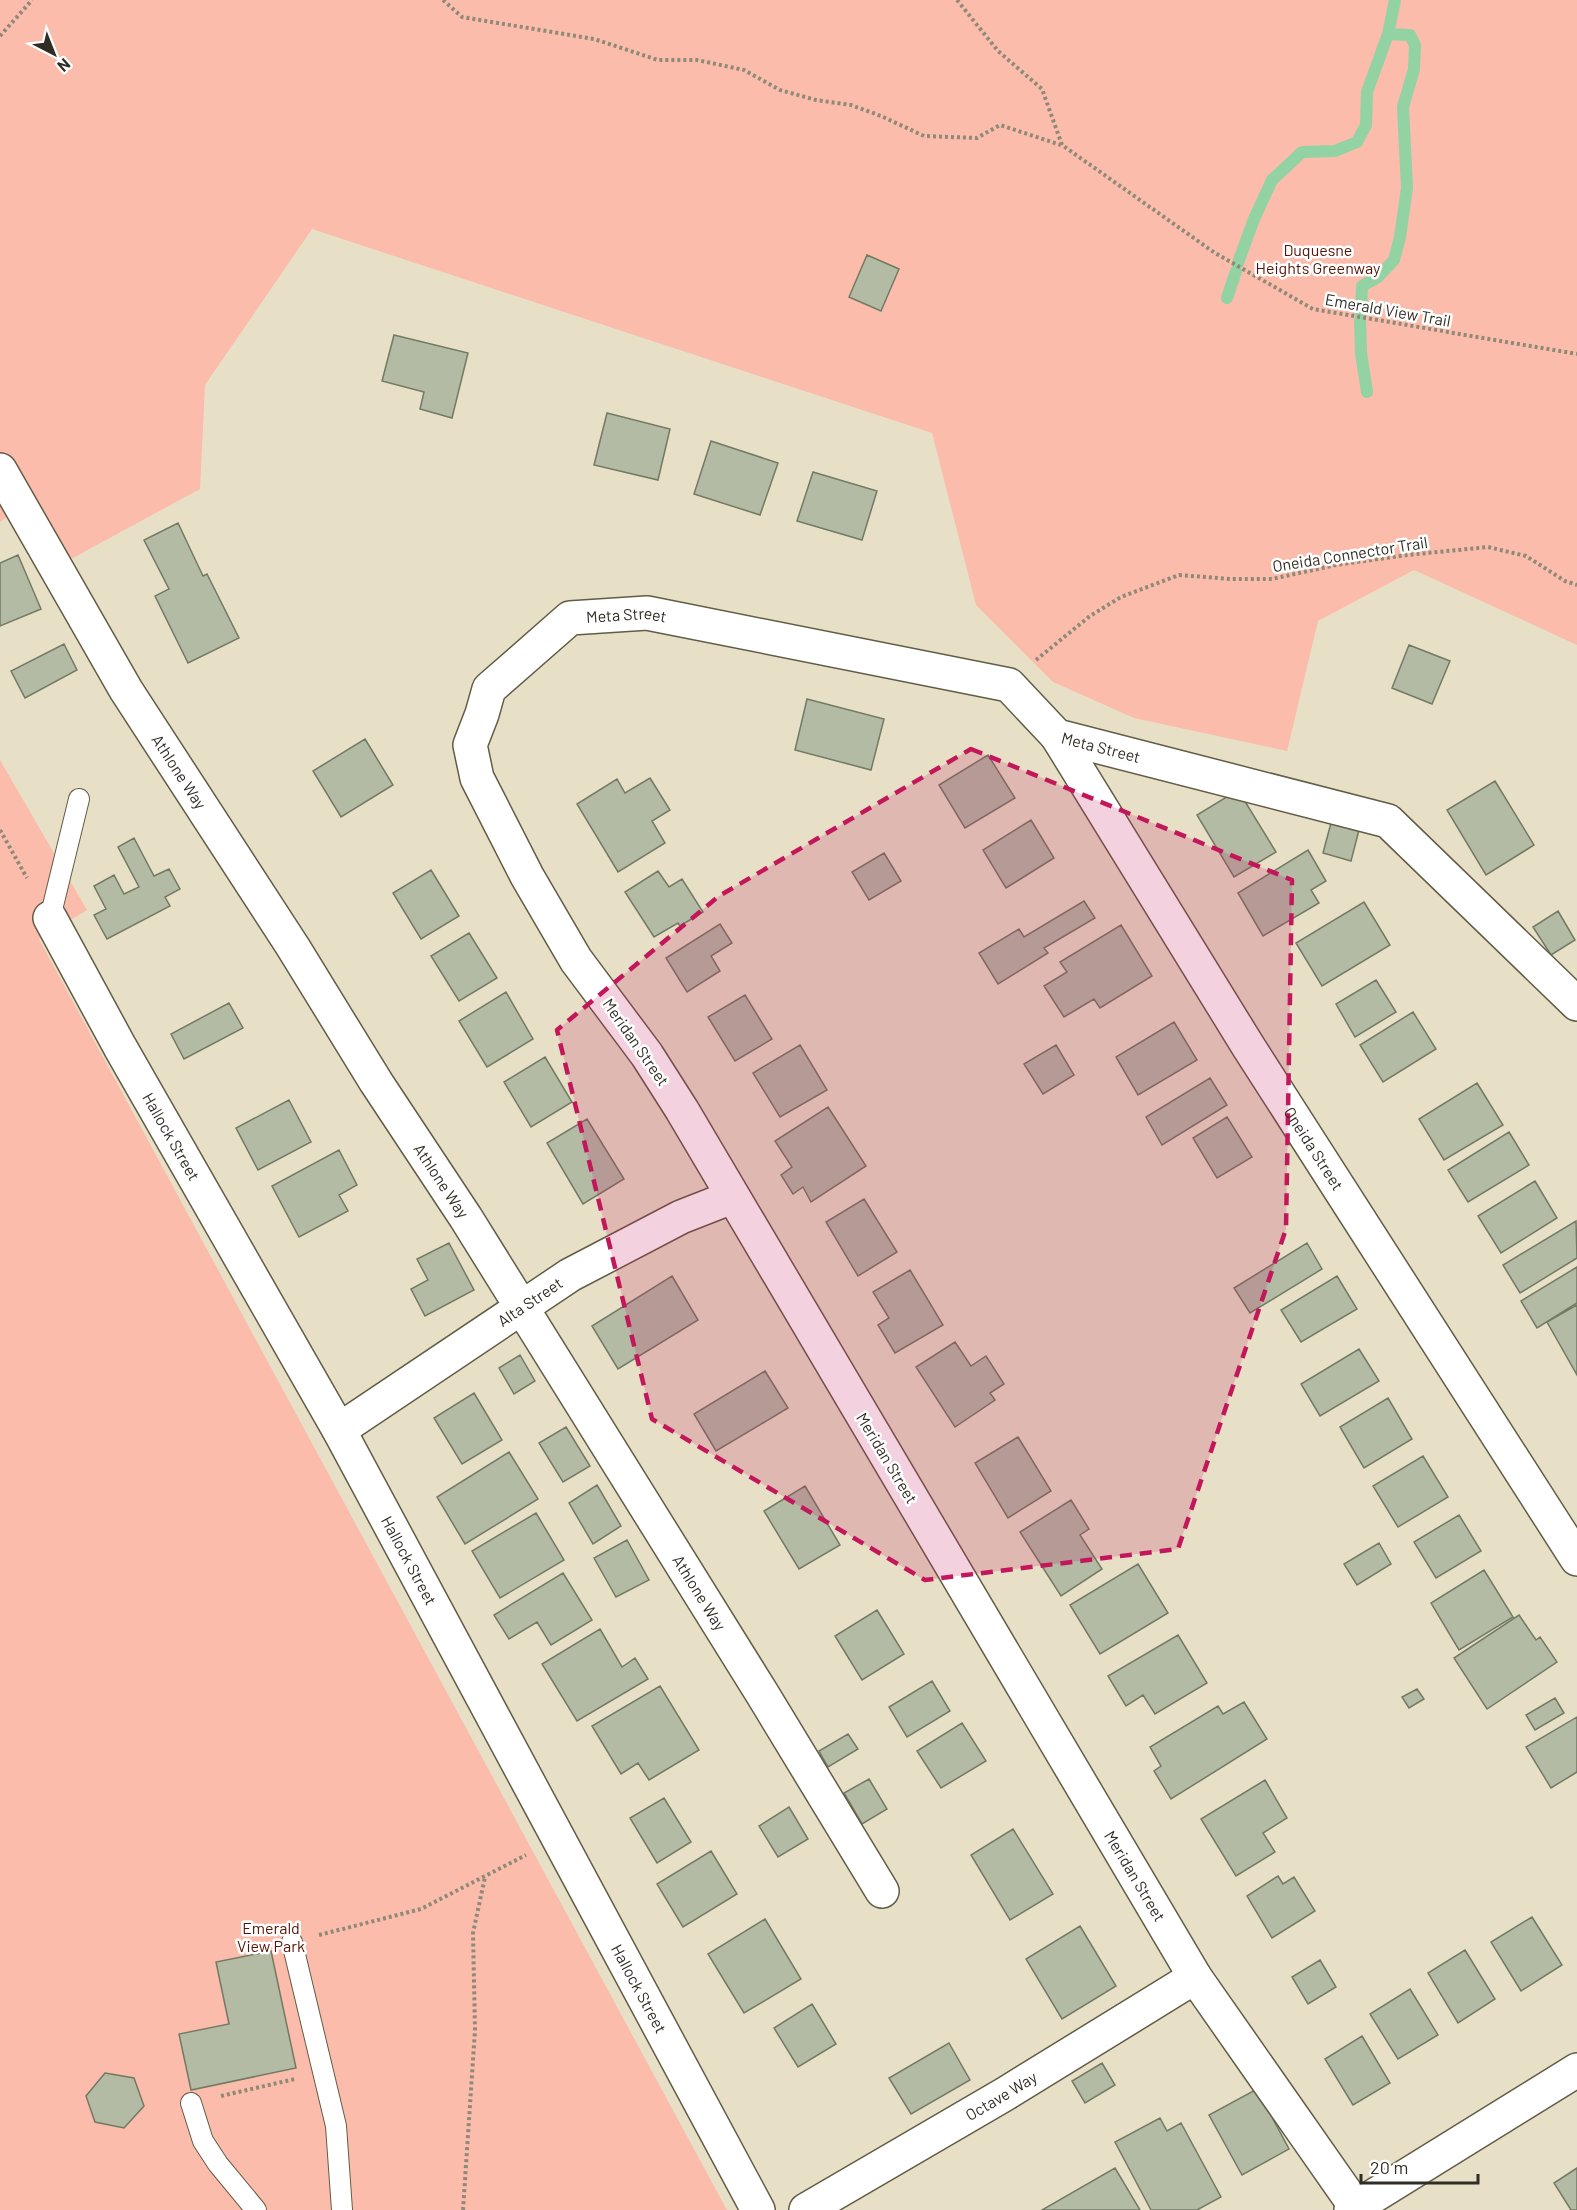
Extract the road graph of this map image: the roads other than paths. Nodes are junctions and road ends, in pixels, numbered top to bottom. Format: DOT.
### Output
graph roads {
  1 [pos="0,470"];
  2 [pos="489,689"];
  3 [pos="1057,736"];
  4 [pos="79,800"];
  5 [pos="50,918"];
  6 [pos="1577,1004"];
  7 [pos="732,1197"];
  8 [pos="522,1308"];
  9 [pos="339,1430"];
  10 [pos="1577,1559"];
  11 [pos="882,1891"];
  12 [pos="292,1942"];
  13 [pos="1195,1977"];
  14 [pos="1577,2070"];
  15 [pos="191,2103"];
  16 [pos="1355,2209"];
  17 [pos="256,2210"];
  18 [pos="342,2210"];
  19 [pos="758,2210"];
  20 [pos="806,2210"];
  1 -- 8 [label="street, Athlone Way"];
  2 -- 3 [label="street, Meta Street"];
  2 -- 7 [label="street, Meridan Street"];
  3 -- 6 [label="street, Meta Street"];
  3 -- 10 [label="street, Oneida Street"];
  4 -- 5 [label="lane"];
  5 -- 9 [label="street, Hallock Street"];
  7 -- 8 [label="street, Alta Street"];
  7 -- 13 [label="street, Meridan Street"];
  8 -- 9 [label="street, Alta Street"];
  8 -- 11 [label="street, Athlone Way"];
  9 -- 19 [label="street, Hallock Street"];
  12 -- 18 [label="lane"];
  13 -- 16 [label="street, Meridan Street"];
  13 -- 20 [label="street, Octave Way"];
  14 -- 16 [label="street"];
  15 -- 17 [label="lane"];
}
